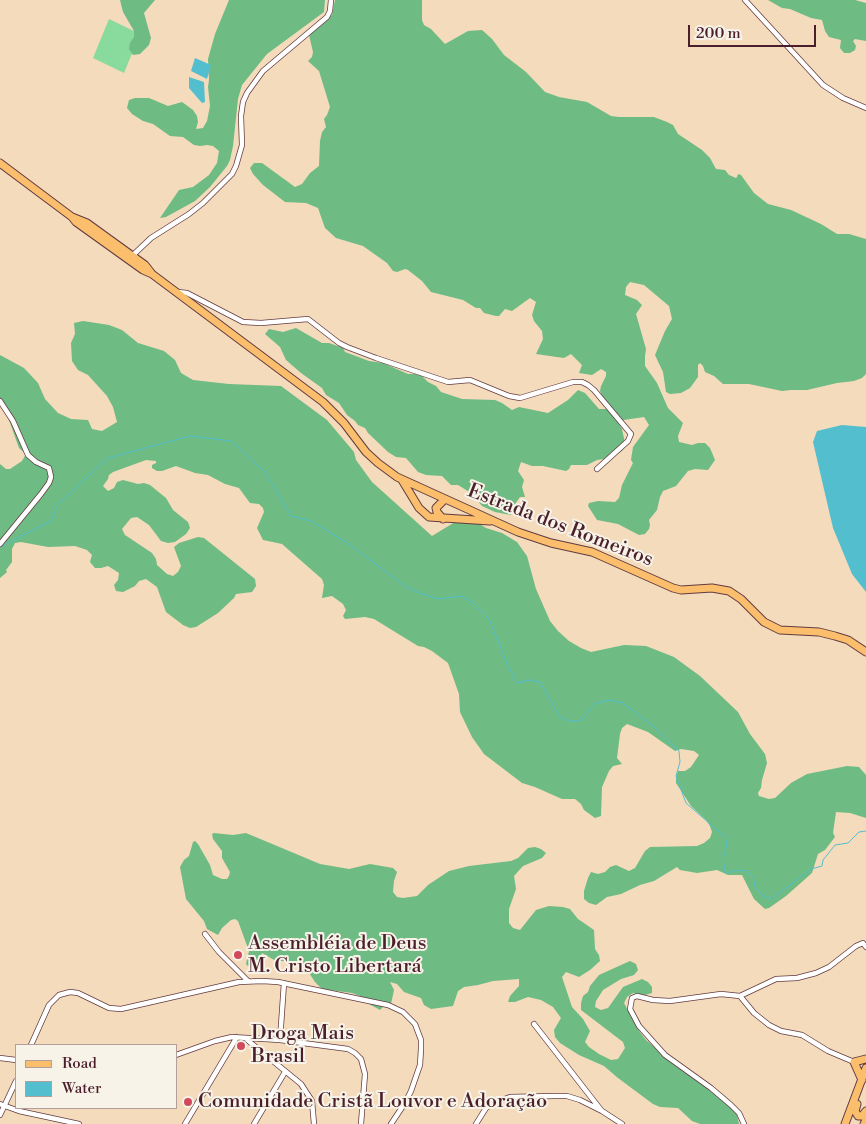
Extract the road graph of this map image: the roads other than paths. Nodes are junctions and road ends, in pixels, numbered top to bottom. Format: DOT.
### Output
graph roads {
  1 [pos="331,0"];
  2 [pos="746,0"];
  3 [pos="866,108"];
  4 [pos="0,163"];
  5 [pos="130,258"];
  6 [pos="176,292"];
  7 [pos="0,401"];
  8 [pos="597,469"];
  9 [pos="402,479"];
  10 [pos="445,499"];
  11 [pos="443,519"];
  12 [pos="495,522"];
  13 [pos="0,544"];
  14 [pos="866,652"];
  15 [pos="205,934"];
  16 [pos="866,947"];
  17 [pos="248,981"];
  18 [pos="284,983"];
  19 [pos="740,996"];
  20 [pos="534,1024"];
  21 [pos="237,1037"];
  22 [pos="245,1038"];
  23 [pos="280,1040"];
  24 [pos="31,1044"];
  25 [pos="178,1054"];
  26 [pos="0,1058"];
  27 [pos="866,1059"];
  28 [pos="15,1060"];
  29 [pos="854,1062"];
  30 [pos="866,1068"];
  31 [pos="285,1072"];
  32 [pos="862,1080"];
  33 [pos="15,1083"];
  34 [pos="858,1092"];
  35 [pos="0,1104"];
  36 [pos="6,1105"];
  37 [pos="602,1111"];
  38 [pos="866,1111"];
  39 [pos="0,1115"];
  40 [pos="866,1120"];
  41 [pos="79,1124"];
  42 [pos="185,1124"];
  43 [pos="254,1124"];
  44 [pos="314,1124"];
  45 [pos="361,1124"];
  46 [pos="391,1124"];
  47 [pos="476,1124"];
  48 [pos="622,1124"];
  49 [pos="744,1124"];
  50 [pos="845,1124"];
  51 [pos="864,1124"];
  1 -- 5 [label="street"];
  2 -- 3 [label="street"];
  4 -- 5 [label="main road, Estrada dos Romeiros"];
  5 -- 6 [label="main road, Estrada dos Romeiros"];
  6 -- 8 [label="street"];
  6 -- 9 [label="main road, Estrada dos Romeiros"];
  7 -- 13 [label="street"];
  9 -- 10 [label="main road, Estrada dos Romeiros"];
  9 -- 11 [label="main road"];
  10 -- 11 [label="main road"];
  10 -- 12 [label="main road, Estrada dos Romeiros"];
  11 -- 12 [label="main road"];
  12 -- 14 [label="main road, Estrada dos Romeiros"];
  15 -- 17 [label="street"];
  16 -- 19 [label="street"];
  17 -- 18 [label="street"];
  17 -- 24 [label="street"];
  18 -- 23 [label="street"];
  18 -- 46 [label="street"];
  19 -- 29 [label="street"];
  19 -- 49 [label="street"];
  20 -- 37 [label="street"];
  21 -- 22 [label="street"];
  21 -- 25 [label="street"];
  21 -- 42 [label="street"];
  22 -- 23 [label="street"];
  22 -- 31 [label="street"];
  23 -- 45 [label="street"];
  26 -- 28 [label="street"];
  27 -- 29 [label="main road"];
  29 -- 32 [label="main road"];
  30 -- 32 [label="main road"];
  31 -- 43 [label="street"];
  31 -- 44 [label="street"];
  32 -- 34 [label="main road"];
  33 -- 36 [label="street"];
  34 -- 38 [label="main road"];
  34 -- 50 [label="main road"];
  35 -- 36 [label="street"];
  36 -- 39 [label="street"];
  36 -- 41 [label="street"];
  37 -- 47 [label="street"];
  37 -- 48 [label="street"];
  40 -- 51 [label="main road"];
}
